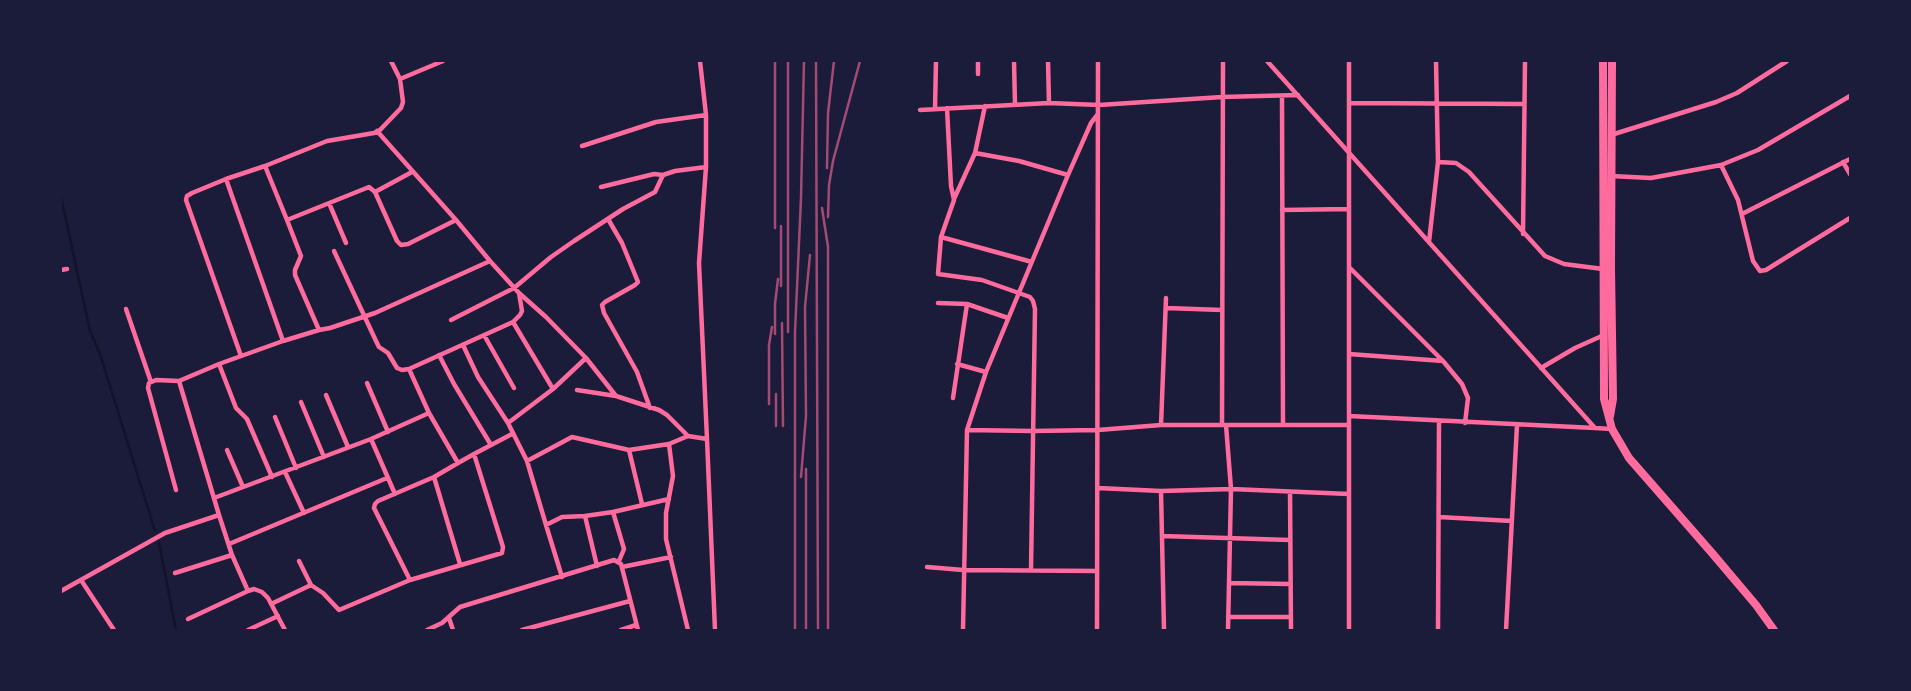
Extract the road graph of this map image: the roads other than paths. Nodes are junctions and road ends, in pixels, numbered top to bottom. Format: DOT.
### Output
graph roads {
  1 [pos="391,61"];
  2 [pos="443,61"];
  3 [pos="700,61"];
  4 [pos="936,61"];
  5 [pos="978,61"];
  6 [pos="1014,61"];
  7 [pos="1048,61"];
  8 [pos="1098,61"];
  9 [pos="1222,61"];
  10 [pos="1267,61"];
  11 [pos="1349,61"];
  12 [pos="1436,61"];
  13 [pos="1525,61"];
  14 [pos="1603,61"];
  15 [pos="1612,61"];
  16 [pos="1787,61"];
  17 [pos="978,74"];
  18 [pos="400,79"];
  19 [pos="1298,95"];
  20 [pos="1282,96"];
  21 [pos="1850,96"];
  22 [pos="1222,97"];
  23 [pos="1049,103"];
  24 [pos="1349,103"];
  25 [pos="1436,104"];
  26 [pos="1524,104"];
  27 [pos="1015,105"];
  28 [pos="1099,105"];
  29 [pos="985,106"];
  30 [pos="947,108"];
  31 [pos="935,109"];
  32 [pos="920,110"];
  33 [pos="1098,114"];
  34 [pos="706,115"];
  35 [pos="377,131"];
  36 [pos="1612,135"];
  37 [pos="582,146"];
  38 [pos="1349,152"];
  39 [pos="975,153"];
  40 [pos="1850,158"];
  41 [pos="1438,162"];
  42 [pos="1843,162"];
  43 [pos="1721,165"];
  44 [pos="265,166"];
  45 [pos="706,167"];
  46 [pos="412,172"];
  47 [pos="1850,174"];
  48 [pos="663,175"];
  49 [pos="1068,175"];
  50 [pos="1611,176"];
  51 [pos="226,179"];
  52 [pos="601,186"];
  53 [pos="375,192"];
  54 [pos="954,200"];
  55 [pos="329,203"];
  56 [pos="1349,209"];
  57 [pos="1282,210"];
  58 [pos="1742,214"];
  59 [pos="1850,218"];
  60 [pos="608,219"];
  61 [pos="287,220"];
  62 [pos="456,220"];
  63 [pos="1523,234"];
  64 [pos="941,238"];
  65 [pos="1429,242"];
  66 [pos="346,243"];
  67 [pos="334,251"];
  68 [pos="490,261"];
  69 [pos="1032,262"];
  70 [pos="1349,267"];
  71 [pos="1604,269"];
  72 [pos="514,288"];
  73 [pos="519,293"];
  74 [pos="1019,294"];
  75 [pos="1166,298"];
  76 [pos="938,303"];
  77 [pos="967,304"];
  78 [pos="1166,308"];
  79 [pos="126,309"];
  80 [pos="1222,310"];
  81 [pos="364,316"];
  82 [pos="1008,318"];
  83 [pos="451,320"];
  84 [pos="513,322"];
  85 [pos="319,330"];
  86 [pos="484,335"];
  87 [pos="1604,335"];
  88 [pos="283,340"];
  89 [pos="463,344"];
  90 [pos="1349,354"];
  91 [pos="440,355"];
  92 [pos="241,356"];
  93 [pos="586,358"];
  94 [pos="1443,361"];
  95 [pos="219,364"];
  96 [pos="957,364"];
  97 [pos="1541,368"];
  98 [pos="409,369"];
  99 [pos="986,372"];
  100 [pos="179,381"];
  101 [pos="151,382"];
  102 [pos="367,382"];
  103 [pos="514,388"];
  104 [pos="554,389"];
  105 [pos="577,390"];
  106 [pos="326,395"];
  107 [pos="616,396"];
  108 [pos="953,398"];
  109 [pos="301,402"];
  110 [pos="650,408"];
  111 [pos="429,413"];
  112 [pos="1350,416"];
  113 [pos="275,417"];
  114 [pos="1610,418"];
  115 [pos="1439,422"];
  116 [pos="508,423"];
  117 [pos="1465,423"];
  118 [pos="1161,425"];
  119 [pos="1224,425"];
  120 [pos="1283,425"];
  121 [pos="1517,425"];
  122 [pos="1349,426"];
  123 [pos="1595,428"];
  124 [pos="1612,429"];
  125 [pos="967,430"];
  126 [pos="1098,430"];
  127 [pos="1033,431"];
  128 [pos="388,432"];
  129 [pos="512,434"];
  130 [pos="688,436"];
  131 [pos="371,439"];
  132 [pos="707,439"];
  133 [pos="669,444"];
  134 [pos="491,445"];
  135 [pos="348,448"];
  136 [pos="227,450"];
  137 [pos="629,450"];
  138 [pos="474,454"];
  139 [pos="324,457"];
  140 [pos="527,461"];
  141 [pos="458,463"];
  142 [pos="296,468"];
  143 [pos="285,472"];
  144 [pos="272,477"];
  145 [pos="434,477"];
  146 [pos="387,478"];
  147 [pos="243,487"];
  148 [pos="1098,488"];
  149 [pos="1231,489"];
  150 [pos="176,490"];
  151 [pos="1161,491"];
  152 [pos="1290,492"];
  153 [pos="395,494"];
  154 [pos="1349,494"];
  155 [pos="214,498"];
  156 [pos="668,499"];
  157 [pos="642,504"];
  158 [pos="613,512"];
  159 [pos="304,513"];
  160 [pos="219,514"];
  161 [pos="585,516"];
  162 [pos="1439,517"];
  163 [pos="1512,521"];
  164 [pos="546,524"];
  165 [pos="1162,536"];
  166 [pos="1230,537"];
  167 [pos="1290,540"];
  168 [pos="229,544"];
  169 [pos="232,555"];
  170 [pos="671,558"];
  171 [pos="299,561"];
  172 [pos="619,561"];
  173 [pos="460,564"];
  174 [pos="597,566"];
  175 [pos="622,567"];
  176 [pos="927,567"];
  177 [pos="963,570"];
  178 [pos="1031,570"];
  179 [pos="1097,571"];
  180 [pos="175,573"];
  181 [pos="562,577"];
  182 [pos="81,580"];
  183 [pos="410,580"];
  184 [pos="1229,583"];
  185 [pos="1290,584"];
  186 [pos="311,585"];
  187 [pos="62,588"];
  188 [pos="248,591"];
  189 [pos="630,601"];
  190 [pos="271,604"];
  191 [pos="278,616"];
  192 [pos="1228,617"];
  193 [pos="1291,617"];
  194 [pos="449,618"];
  195 [pos="188,619"];
  196 [pos="637,627"];
  197 [pos="114,630"];
  198 [pos="248,630"];
  199 [pos="285,630"];
  200 [pos="427,630"];
  201 [pos="453,630"];
  202 [pos="522,630"];
  203 [pos="621,630"];
  204 [pos="688,630"];
  205 [pos="714,630"];
  206 [pos="963,630"];
  207 [pos="1097,630"];
  208 [pos="1164,630"];
  209 [pos="1228,630"];
  210 [pos="1291,630"];
  211 [pos="1350,630"];
  212 [pos="1438,630"];
  213 [pos="1506,630"];
  214 [pos="1774,630"];
  1 -- 18 [label="street"];
  2 -- 18 [label="street"];
  3 -- 34 [label="street"];
  4 -- 31 [label="street"];
  5 -- 17 [label="street"];
  6 -- 27 [label="street"];
  7 -- 23 [label="street"];
  8 -- 28 [label="street"];
  9 -- 22 [label="street"];
  10 -- 19 [label="street"];
  11 -- 24 [label="street"];
  12 -- 25 [label="street"];
  13 -- 26 [label="street"];
  14 -- 71 [label="highway"];
  15 -- 36 [label="highway"];
  16 -- 36 [label="street"];
  18 -- 35 [label="street"];
  19 -- 20 [label="street"];
  19 -- 38 [label="street"];
  20 -- 22 [label="street"];
  20 -- 57 [label="street"];
  21 -- 43 [label="street"];
  22 -- 28 [label="street"];
  22 -- 80 [label="street"];
  23 -- 27 [label="street"];
  23 -- 28 [label="street"];
  24 -- 25 [label="street"];
  24 -- 38 [label="street"];
  25 -- 26 [label="street"];
  25 -- 41 [label="street"];
  26 -- 63 [label="street"];
  27 -- 29 [label="street"];
  28 -- 33 [label="street"];
  29 -- 30 [label="street"];
  29 -- 39 [label="street"];
  30 -- 31 [label="street"];
  30 -- 54 [label="street"];
  31 -- 32 [label="street"];
  33 -- 49 [label="street"];
  33 -- 126 [label="street"];
  34 -- 37 [label="street"];
  34 -- 45 [label="street"];
  35 -- 44 [label="street"];
  35 -- 46 [label="street"];
  36 -- 50 [label="highway"];
  38 -- 56 [label="street"];
  38 -- 65 [label="street"];
  39 -- 49 [label="street"];
  39 -- 54 [label="street"];
  40 -- 42 [label="street"];
  41 -- 63 [label="street"];
  41 -- 65 [label="street"];
  42 -- 47 [label="street"];
  42 -- 58 [label="street"];
  43 -- 50 [label="street"];
  43 -- 58 [label="street"];
  44 -- 51 [label="street"];
  44 -- 61 [label="street"];
  45 -- 48 [label="street"];
  45 -- 132 [label="street"];
  46 -- 53 [label="street"];
  46 -- 62 [label="street"];
  48 -- 52 [label="street"];
  48 -- 60 [label="street"];
  49 -- 69 [label="street"];
  50 -- 114 [label="highway"];
  51 -- 88 [label="street"];
  51 -- 92 [label="street"];
  53 -- 55 [label="street"];
  53 -- 62 [label="street"];
  54 -- 64 [label="street"];
  55 -- 61 [label="street"];
  55 -- 66 [label="street"];
  56 -- 57 [label="street"];
  56 -- 70 [label="street"];
  57 -- 120 [label="street"];
  58 -- 59 [label="street"];
  60 -- 72 [label="street"];
  60 -- 110 [label="street"];
  61 -- 85 [label="street"];
  62 -- 68 [label="street"];
  63 -- 71 [label="street"];
  64 -- 69 [label="street"];
  64 -- 74 [label="street"];
  65 -- 97 [label="street"];
  67 -- 81 [label="street"];
  68 -- 72 [label="street"];
  68 -- 81 [label="street"];
  69 -- 74 [label="street"];
  70 -- 90 [label="street"];
  70 -- 94 [label="street"];
  71 -- 87 [label="highway"];
  72 -- 73 [label="street"];
  72 -- 83 [label="street"];
  73 -- 84 [label="street"];
  73 -- 93 [label="street"];
  74 -- 82 [label="street"];
  74 -- 127 [label="street"];
  75 -- 78 [label="street"];
  76 -- 77 [label="street"];
  77 -- 82 [label="street"];
  77 -- 96 [label="street"];
  78 -- 80 [label="street"];
  78 -- 118 [label="street"];
  79 -- 101 [label="street"];
  80 -- 119 [label="street"];
  81 -- 85 [label="street"];
  81 -- 98 [label="street"];
  82 -- 99 [label="street"];
  84 -- 86 [label="street"];
  84 -- 104 [label="street"];
  85 -- 88 [label="street"];
  86 -- 89 [label="street"];
  86 -- 103 [label="street"];
  87 -- 97 [label="street"];
  87 -- 114 [label="highway"];
  88 -- 92 [label="street"];
  89 -- 91 [label="street"];
  89 -- 116 [label="street"];
  90 -- 94 [label="street"];
  90 -- 112 [label="street"];
  91 -- 98 [label="street"];
  91 -- 134 [label="street"];
  92 -- 95 [label="street"];
  93 -- 104 [label="street"];
  93 -- 107 [label="street"];
  94 -- 117 [label="street"];
  95 -- 100 [label="street"];
  95 -- 144 [label="street"];
  96 -- 99 [label="street"];
  96 -- 108 [label="street"];
  97 -- 123 [label="street"];
  98 -- 111 [label="street"];
  99 -- 125 [label="street"];
  100 -- 101 [label="street"];
  100 -- 155 [label="street"];
  101 -- 150 [label="street"];
  102 -- 128 [label="street"];
  104 -- 116 [label="street"];
  105 -- 107 [label="street"];
  106 -- 135 [label="street"];
  107 -- 110 [label="street"];
  109 -- 139 [label="street"];
  110 -- 130 [label="street"];
  111 -- 128 [label="street"];
  111 -- 141 [label="street"];
  112 -- 115 [label="street"];
  112 -- 122 [label="street"];
  113 -- 142 [label="street"];
  114 -- 124 [label="highway"];
  115 -- 117 [label="street"];
  115 -- 162 [label="street"];
  116 -- 129 [label="street"];
  117 -- 121 [label="street"];
  118 -- 119 [label="street"];
  118 -- 126 [label="street"];
  119 -- 120 [label="street"];
  119 -- 149 [label="street"];
  120 -- 122 [label="street"];
  121 -- 123 [label="street"];
  121 -- 163 [label="street"];
  122 -- 154 [label="street"];
  123 -- 124 [label="street"];
  124 -- 214 [label="highway"];
  125 -- 127 [label="street"];
  125 -- 177 [label="street"];
  126 -- 127 [label="street"];
  126 -- 148 [label="street"];
  127 -- 178 [label="street"];
  128 -- 131 [label="street"];
  129 -- 134 [label="street"];
  129 -- 140 [label="street"];
  130 -- 132 [label="street"];
  130 -- 133 [label="street"];
  131 -- 135 [label="street"];
  131 -- 146 [label="street"];
  132 -- 205 [label="street"];
  133 -- 137 [label="street"];
  133 -- 156 [label="street"];
  134 -- 138 [label="street"];
  135 -- 139 [label="street"];
  136 -- 147 [label="street"];
  137 -- 140 [label="street"];
  137 -- 157 [label="street"];
  138 -- 141 [label="street"];
  138 -- 173 [label="street"];
  139 -- 142 [label="street"];
  140 -- 164 [label="street"];
  141 -- 145 [label="street"];
  142 -- 143 [label="street"];
  143 -- 144 [label="street"];
  143 -- 159 [label="street"];
  144 -- 147 [label="street"];
  145 -- 153 [label="street"];
  145 -- 173 [label="street"];
  146 -- 153 [label="street"];
  146 -- 159 [label="street"];
  147 -- 155 [label="street"];
  148 -- 151 [label="street"];
  148 -- 179 [label="street"];
  149 -- 151 [label="street"];
  149 -- 152 [label="street"];
  149 -- 166 [label="street"];
  151 -- 165 [label="street"];
  152 -- 154 [label="street"];
  152 -- 167 [label="street"];
  153 -- 183 [label="street"];
  154 -- 211 [label="street"];
  155 -- 160 [label="street"];
  156 -- 157 [label="street"];
  156 -- 170 [label="street"];
  157 -- 158 [label="street"];
  158 -- 161 [label="street"];
  158 -- 172 [label="street"];
  159 -- 168 [label="street"];
  160 -- 168 [label="street"];
  160 -- 182 [label="street"];
  161 -- 164 [label="street"];
  161 -- 174 [label="street"];
  162 -- 163 [label="street"];
  162 -- 212 [label="street"];
  163 -- 213 [label="street"];
  164 -- 181 [label="street"];
  165 -- 166 [label="street"];
  165 -- 208 [label="street"];
  166 -- 167 [label="street"];
  166 -- 184 [label="street"];
  167 -- 185 [label="street"];
  168 -- 169 [label="street"];
  169 -- 180 [label="street"];
  169 -- 188 [label="street"];
  170 -- 175 [label="street"];
  170 -- 204 [label="street"];
  171 -- 186 [label="street"];
  172 -- 174 [label="street"];
  172 -- 175 [label="street"];
  173 -- 183 [label="street"];
  174 -- 181 [label="street"];
  175 -- 189 [label="street"];
  176 -- 177 [label="street"];
  177 -- 178 [label="street"];
  177 -- 206 [label="street"];
  178 -- 179 [label="street"];
  179 -- 207 [label="street"];
  181 -- 194 [label="street"];
  182 -- 187 [label="street"];
  182 -- 197 [label="street"];
  183 -- 186 [label="street"];
  184 -- 185 [label="street"];
  184 -- 192 [label="street"];
  185 -- 193 [label="street"];
  186 -- 190 [label="street"];
  188 -- 190 [label="street"];
  188 -- 195 [label="street"];
  189 -- 196 [label="street"];
  189 -- 202 [label="street"];
  190 -- 191 [label="street"];
  191 -- 198 [label="street"];
  191 -- 199 [label="street"];
  192 -- 193 [label="street"];
  192 -- 209 [label="street"];
  193 -- 210 [label="street"];
  194 -- 200 [label="street"];
  194 -- 201 [label="street"];
  196 -- 203 [label="street"];
}
